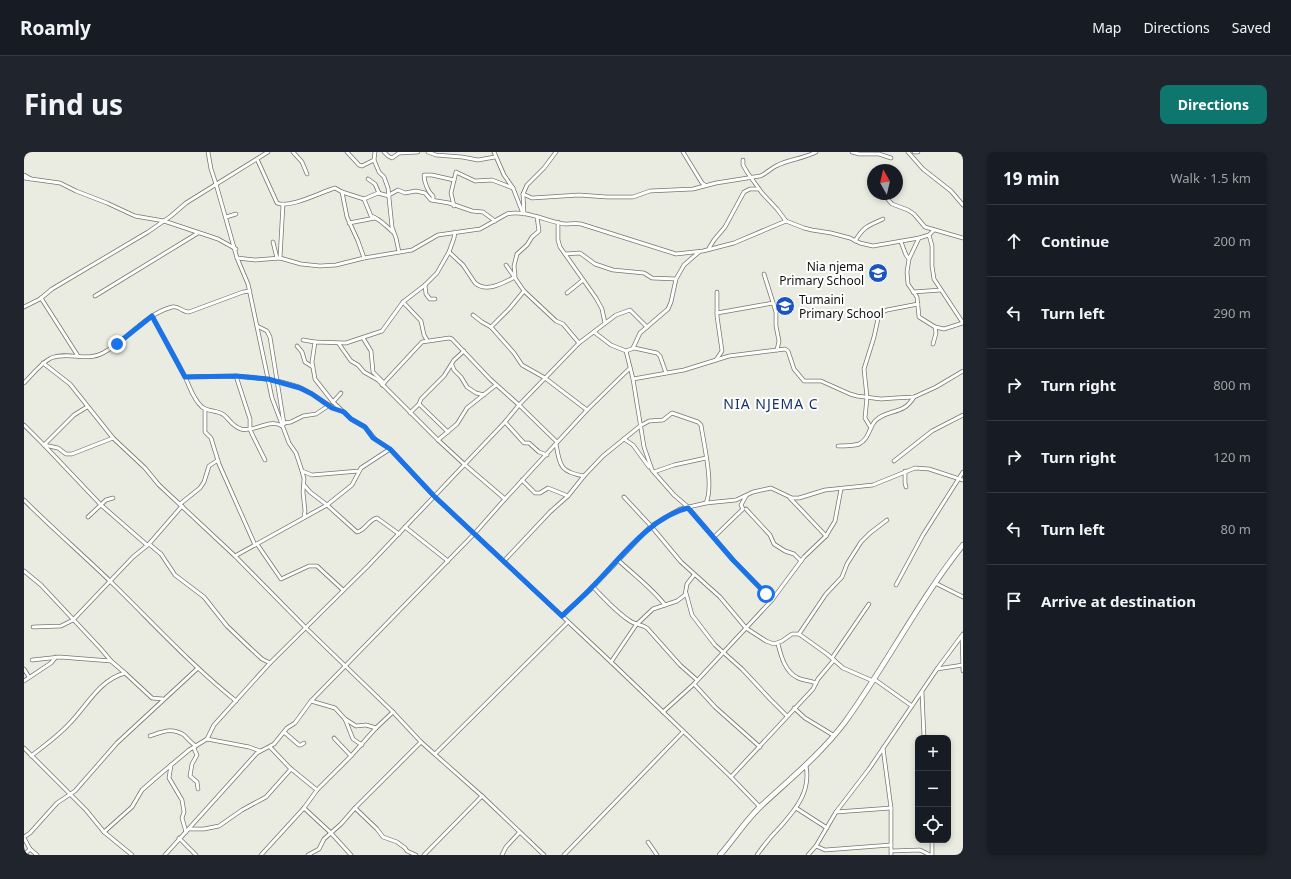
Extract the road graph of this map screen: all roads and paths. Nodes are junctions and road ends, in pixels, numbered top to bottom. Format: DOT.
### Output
graph roads {
  1 [pos="208,152"];
  2 [pos="268,152"];
  3 [pos="293,152"];
  4 [pos="347,152"];
  5 [pos="375,152"];
  6 [pos="384,152"];
  7 [pos="418,152"];
  8 [pos="428,152"];
  9 [pos="494,152"];
  10 [pos="556,152"];
  11 [pos="684,152"];
  12 [pos="816,152"];
  13 [pos="852,152"];
  14 [pos="908,152"];
  15 [pos="914,152"];
  16 [pos="918,152"];
  17 [pos="465,154"];
  18 [pos="495,157"];
  19 [pos="466,158"];
  20 [pos="891,158"];
  21 [pos="257,159"];
  22 [pos="374,160"];
  23 [pos="743,160"];
  24 [pos="308,174"];
  25 [pos="24,175"];
  26 [pos="24,178"];
  27 [pos="751,178"];
  28 [pos="368,179"];
  29 [pos="32,180"];
  30 [pos="454,180"];
  31 [pos="216,184"];
  32 [pos="705,186"];
  33 [pos="513,188"];
  34 [pos="759,189"];
  35 [pos="342,192"];
  36 [pos="379,193"];
  37 [pos="524,194"];
  38 [pos="389,195"];
  39 [pos="364,199"];
  40 [pos="433,200"];
  41 [pos="888,200"];
  42 [pos="283,204"];
  43 [pos="963,205"];
  44 [pos="454,206"];
  45 [pos="236,214"];
  46 [pos="524,214"];
  47 [pos="226,217"];
  48 [pos="537,217"];
  49 [pos="377,218"];
  50 [pos="883,219"];
  51 [pos="164,221"];
  52 [pos="495,221"];
  53 [pos="786,221"];
  54 [pos="558,222"];
  55 [pos="349,223"];
  56 [pos="934,230"];
  57 [pos="393,232"];
  58 [pos="455,232"];
  59 [pos="198,233"];
  60 [pos="929,235"];
  61 [pos="919,238"];
  62 [pos="963,238"];
  63 [pos="855,241"];
  64 [pos="273,242"];
  65 [pos="901,242"];
  66 [pos="236,249"];
  67 [pos="709,249"];
  68 [pos="399,252"];
  69 [pos="449,252"];
  70 [pos="699,252"];
  71 [pos="565,254"];
  72 [pos="237,258"];
  73 [pos="279,258"];
  74 [pos="364,258"];
  75 [pos="909,259"];
  76 [pos="506,265"];
  77 [pos="764,274"];
  78 [pos="515,277"];
  79 [pos="676,279"];
  80 [pos="583,280"];
  81 [pos="425,285"];
  82 [pos="941,290"];
  83 [pos="250,291"];
  84 [pos="524,291"];
  85 [pos="717,292"];
  86 [pos="913,292"];
  87 [pos="567,293"];
  88 [pos="95,296"];
  89 [pos="42,298"];
  90 [pos="435,299"];
  91 [pos="403,302"];
  92 [pos="773,303"];
  93 [pos="918,304"];
  94 [pos="24,307"];
  95 [pos="717,313"];
  96 [pos="473,315"];
  97 [pos="152,316"];
  98 [pos="605,322"];
  99 [pos="257,326"];
  100 [pos="490,327"];
  101 [pos="647,327"];
  102 [pos="935,327"];
  103 [pos="594,332"];
  104 [pos="363,338"];
  105 [pos="303,340"];
  106 [pos="427,340"];
  107 [pos="316,342"];
  108 [pos="579,343"];
  109 [pos="339,344"];
  110 [pos="933,344"];
  111 [pos="297,346"];
  112 [pos="633,348"];
  113 [pos="626,350"];
  114 [pos="777,350"];
  115 [pos="722,351"];
  116 [pos="464,352"];
  117 [pos="78,356"];
  118 [pos="729,356"];
  119 [pos="716,360"];
  120 [pos="43,363"];
  121 [pos="452,365"];
  122 [pos="314,367"];
  123 [pos="630,368"];
  124 [pos="963,371"];
  125 [pos="666,373"];
  126 [pos="236,376"];
  127 [pos="185,377"];
  128 [pos="545,378"];
  129 [pos="268,379"];
  130 [pos="633,379"];
  131 [pos="278,382"];
  132 [pos="24,383"];
  133 [pos="383,384"];
  134 [pos="496,384"];
  135 [pos="341,393"];
  136 [pos="484,395"];
  137 [pos="867,397"];
  138 [pos="914,397"];
  139 [pos="333,402"];
  140 [pos="419,404"];
  141 [pos="519,405"];
  142 [pos="328,406"];
  143 [pos="87,407"];
  144 [pos="205,409"];
  145 [pos="587,410"];
  146 [pos="344,412"];
  147 [pos="410,413"];
  148 [pos="963,415"];
  149 [pos="505,422"];
  150 [pos="24,424"];
  151 [pos="284,425"];
  152 [pos="640,426"];
  153 [pos="871,428"];
  154 [pos="250,429"];
  155 [pos="448,432"];
  156 [pos="113,438"];
  157 [pos="624,438"];
  158 [pos="438,440"];
  159 [pos="556,443"];
  160 [pos="44,445"];
  161 [pos="838,446"];
  162 [pos="390,449"];
  163 [pos="547,454"];
  164 [pos="706,458"];
  165 [pos="218,460"];
  166 [pos="265,460"];
  167 [pos="894,461"];
  168 [pos="464,464"];
  169 [pos="302,471"];
  170 [pos="359,471"];
  171 [pos="653,471"];
  172 [pos="905,471"];
  173 [pos="963,472"];
  174 [pos="584,476"];
  175 [pos="522,480"];
  176 [pos="961,480"];
  177 [pos="303,484"];
  178 [pos="906,487"];
  179 [pos="841,489"];
  180 [pos="434,496"];
  181 [pos="568,496"];
  182 [pos="746,496"];
  183 [pos="789,496"];
  184 [pos="624,497"];
  185 [pos="113,498"];
  186 [pos="505,499"];
  187 [pos="24,500"];
  188 [pos="706,504"];
  189 [pos="101,505"];
  190 [pos="181,505"];
  191 [pos="327,505"];
  192 [pos="688,508"];
  193 [pos="746,509"];
  194 [pos="88,517"];
  195 [pos="304,517"];
  196 [pos="887,520"];
  197 [pos="651,526"];
  198 [pos="405,527"];
  199 [pos="475,533"];
  200 [pos="399,534"];
  201 [pos="826,536"];
  202 [pos="714,537"];
  203 [pos="256,544"];
  204 [pos="963,544"];
  205 [pos="148,545"];
  206 [pos="235,556"];
  207 [pos="618,560"];
  208 [pos="448,561"];
  209 [pos="504,561"];
  210 [pos="801,561"];
  211 [pos="24,571"];
  212 [pos="694,575"];
  213 [pos="30,576"];
  214 [pos="24,578"];
  215 [pos="110,581"];
  216 [pos="935,583"];
  217 [pos="896,585"];
  218 [pos="593,587"];
  219 [pos="343,590"];
  220 [pos="686,593"];
  221 [pos="963,597"];
  222 [pos="772,600"];
  223 [pos="869,604"];
  224 [pos="665,605"];
  225 [pos="562,616"];
  226 [pos="73,620"];
  227 [pos="568,622"];
  228 [pos="636,625"];
  229 [pos="33,627"];
  230 [pos="306,628"];
  231 [pos="746,628"];
  232 [pos="799,634"];
  233 [pos="962,635"];
  234 [pos="778,644"];
  235 [pos="723,652"];
  236 [pos="56,657"];
  237 [pos="833,659"];
  238 [pos="32,660"];
  239 [pos="111,661"];
  240 [pos="611,662"];
  241 [pos="270,663"];
  242 [pos="963,665"];
  243 [pos="344,666"];
  244 [pos="198,668"];
  245 [pos="24,669"];
  246 [pos="937,669"];
  247 [pos="963,671"];
  248 [pos="125,673"];
  249 [pos="29,676"];
  250 [pos="697,680"];
  251 [pos="874,680"];
  252 [pos="24,681"];
  253 [pos="694,684"];
  254 [pos="816,684"];
  255 [pos="922,692"];
  256 [pos="163,699"];
  257 [pos="236,701"];
  258 [pos="311,701"];
  259 [pos="912,706"];
  260 [pos="794,708"];
  261 [pos="393,712"];
  262 [pos="663,712"];
  263 [pos="787,716"];
  264 [pos="345,719"];
  265 [pos="376,728"];
  266 [pos="284,732"];
  267 [pos="683,732"];
  268 [pos="834,735"];
  269 [pos="924,735"];
  270 [pos="150,736"];
  271 [pos="334,738"];
  272 [pos="207,739"];
  273 [pos="421,742"];
  274 [pos="304,743"];
  275 [pos="362,745"];
  276 [pos="195,746"];
  277 [pos="270,747"];
  278 [pos="760,747"];
  279 [pos="24,748"];
  280 [pos="883,748"];
  281 [pos="260,751"];
  282 [pos="435,754"];
  283 [pos="31,756"];
  284 [pos="351,756"];
  285 [pos="171,765"];
  286 [pos="806,766"];
  287 [pos="291,769"];
  288 [pos="731,777"];
  289 [pos="198,789"];
  290 [pos="317,790"];
  291 [pos="70,795"];
  292 [pos="482,796"];
  293 [pos="760,807"];
  294 [pos="304,808"];
  295 [pos="355,808"];
  296 [pos="796,808"];
  297 [pos="891,808"];
  298 [pos="836,812"];
  299 [pos="827,828"];
  300 [pos="190,829"];
  301 [pos="104,832"];
  302 [pos="186,832"];
  303 [pos="331,833"];
  304 [pos="519,833"];
  305 [pos="24,837"];
  306 [pos="180,838"];
  307 [pos="648,842"];
  308 [pos="932,843"];
  309 [pos="816,846"];
  310 [pos="891,846"];
  311 [pos="30,849"];
  312 [pos="823,850"];
  313 [pos="891,853"];
  314 [pos="24,855"];
  315 [pos="37,855"];
  316 [pos="132,855"];
  317 [pos="165,855"];
  318 [pos="196,855"];
  319 [pos="261,855"];
  320 [pos="308,855"];
  321 [pos="351,855"];
  322 [pos="416,855"];
  323 [pos="424,855"];
  324 [pos="502,855"];
  325 [pos="544,855"];
  326 [pos="564,855"];
  327 [pos="657,855"];
  328 [pos="720,855"];
  329 [pos="757,855"];
  330 [pos="808,855"];
  331 [pos="822,855"];
  332 [pos="931,855"];
  1 -- 31 [label="street"];
  2 -- 21 [label="street"];
  3 -- 24 [label="street"];
  4 -- 22 [label="street"];
  5 -- 22 [label="street"];
  6 -- 7 [label="street"];
  8 -- 19 [label="street"];
  9 -- 18 [label="street"];
  10 -- 37 [label="street"];
  11 -- 32 [label="street"];
  12 -- 27 [label="street"];
  13 -- 20 [label="street"];
  14 -- 43 [label="street"];
  15 -- 16 [label="street"];
  17 -- 19 [label="street"];
  18 -- 19 [label="street"];
  18 -- 33 [label="street"];
  21 -- 31 [label="street"];
  21 -- 42 [label="street"];
  22 -- 38 [label="street"];
  23 -- 27 [label="street"];
  25 -- 29 [label="street"];
  26 -- 29 [label="street"];
  27 -- 32 [label="street"];
  27 -- 34 [label="street"];
  28 -- 36 [label="street"];
  29 -- 51 [label="street"];
  30 -- 33 [label="street"];
  30 -- 40 [label="street"];
  30 -- 44 [label="street"];
  31 -- 47 [label="street"];
  31 -- 51 [label="street"];
  32 -- 37 [label="street"];
  33 -- 46 [label="street"];
  34 -- 53 [label="street"];
  34 -- 67 [label="street"];
  35 -- 39 [label="street"];
  35 -- 42 [label="street"];
  35 -- 55 [label="street"];
  36 -- 38 [label="street"];
  36 -- 39 [label="street"];
  37 -- 46 [label="street"];
  38 -- 40 [label="street"];
  38 -- 57 [label="street"];
  39 -- 49 [label="street"];
  40 -- 44 [label="street"];
  41 -- 56 [label="street"];
  42 -- 73 [label="street"];
  44 -- 52 [label="street"];
  45 -- 47 [label="street"];
  46 -- 48 [label="street"];
  46 -- 52 [label="street"];
  47 -- 66 [label="street"];
  48 -- 54 [label="street"];
  48 -- 78 [label="street"];
  49 -- 55 [label="street"];
  49 -- 57 [label="street"];
  50 -- 63 [label="street"];
  51 -- 59 [label="street"];
  51 -- 89 [label="street"];
  52 -- 58 [label="street"];
  53 -- 63 [label="street"];
  53 -- 67 [label="street"];
  54 -- 70 [label="street"];
  54 -- 71 [label="street"];
  55 -- 74 [label="street"];
  56 -- 60 [label="street"];
  56 -- 62 [label="street"];
  57 -- 68 [label="street"];
  58 -- 68 [label="street"];
  58 -- 69 [label="street"];
  59 -- 66 [label="street"];
  59 -- 88 [label="street"];
  60 -- 61 [label="street"];
  60 -- 82 [label="street"];
  61 -- 65 [label="street"];
  61 -- 75 [label="street"];
  63 -- 65 [label="street"];
  64 -- 73 [label="street"];
  65 -- 75 [label="street"];
  66 -- 72 [label="street"];
  67 -- 70 [label="street"];
  68 -- 74 [label="street"];
  69 -- 78 [label="street"];
  69 -- 81 [label="street"];
  70 -- 79 [label="street"];
  71 -- 79 [label="street"];
  71 -- 80 [label="street"];
  72 -- 73 [label="street"];
  72 -- 83 [label="street"];
  73 -- 74 [label="street"];
  75 -- 86 [label="street"];
  76 -- 78 [label="street"];
  77 -- 92 [label="street"];
  78 -- 84 [label="street"];
  79 -- 101 [label="street"];
  80 -- 87 [label="street"];
  80 -- 98 [label="street"];
  81 -- 90 [label="street"];
  81 -- 91 [label="street"];
  82 -- 86 [label="street"];
  82 -- 102 [label="street"];
  83 -- 97 [label="street"];
  83 -- 99 [label="street"];
  84 -- 100 [label="street"];
  84 -- 108 [label="street"];
  85 -- 95 [label="street"];
  86 -- 93 [label="street"];
  89 -- 94 [label="street"];
  89 -- 117 [label="street"];
  91 -- 104 [label="street"];
  91 -- 106 [label="street"];
  92 -- 95 [label="street"];
  92 -- 114 [label="street"];
  93 -- 102 [label="street"];
  93 -- 137 [label="street"];
  95 -- 115 [label="street"];
  96 -- 100 [label="street"];
  97 -- 117 [label="street"];
  97 -- 127 [label="street"];
  98 -- 101 [label="street"];
  98 -- 103 [label="street"];
  99 -- 129 [label="street"];
  99 -- 131 [label="street"];
  100 -- 128 [label="street"];
  101 -- 112 [label="street"];
  102 -- 110 [label="street"];
  103 -- 108 [label="street"];
  103 -- 113 [label="street"];
  104 -- 109 [label="street"];
  104 -- 133 [label="street"];
  105 -- 107 [label="street"];
  106 -- 116 [label="street"];
  106 -- 133 [label="street"];
  107 -- 109 [label="street"];
  107 -- 122 [label="street"];
  108 -- 128 [label="street"];
  109 -- 133 [label="street"];
  111 -- 122 [label="street"];
  112 -- 113 [label="street"];
  112 -- 125 [label="street"];
  113 -- 123 [label="street"];
  114 -- 118 [label="street"];
  114 -- 137 [label="street"];
  115 -- 118 [label="street"];
  115 -- 119 [label="street"];
  116 -- 121 [label="street"];
  116 -- 134 [label="street"];
  117 -- 120 [label="street"];
  118 -- 119 [label="street"];
  119 -- 125 [label="street"];
  120 -- 132 [label="street"];
  120 -- 143 [label="street"];
  121 -- 136 [label="street"];
  121 -- 140 [label="street"];
  122 -- 139 [label="street"];
  123 -- 130 [label="street"];
  123 -- 145 [label="street"];
  124 -- 138 [label="street"];
  125 -- 130 [label="street"];
  126 -- 127 [label="street"];
  126 -- 129 [label="street"];
  126 -- 154 [label="street"];
  127 -- 144 [label="street"];
  128 -- 141 [label="street"];
  128 -- 145 [label="street"];
  129 -- 131 [label="street"];
  129 -- 151 [label="street"];
  130 -- 152 [label="street"];
  131 -- 142 [label="street"];
  131 -- 151 [label="street"];
  133 -- 147 [label="street"];
  134 -- 136 [label="street"];
  134 -- 141 [label="street"];
  135 -- 139 [label="street"];
  136 -- 155 [label="street"];
  137 -- 138 [label="street"];
  137 -- 153 [label="street"];
  138 -- 153 [label="street"];
  139 -- 146 [label="street"];
  140 -- 147 [label="street"];
  140 -- 155 [label="street"];
  141 -- 149 [label="street"];
  141 -- 159 [label="street"];
  142 -- 146 [label="street"];
  142 -- 151 [label="street"];
  143 -- 156 [label="street"];
  143 -- 160 [label="street"];
  144 -- 154 [label="street"];
  144 -- 165 [label="street"];
  145 -- 159 [label="street"];
  146 -- 162 [label="street"];
  147 -- 158 [label="street"];
  148 -- 167 [label="street"];
  149 -- 163 [label="street"];
  149 -- 168 [label="street"];
  150 -- 160 [label="street"];
  151 -- 154 [label="street"];
  151 -- 169 [label="street"];
  152 -- 157 [label="street"];
  152 -- 164 [label="street"];
  152 -- 171 [label="street"];
  153 -- 161 [label="street"];
  154 -- 166 [label="street"];
  155 -- 158 [label="street"];
  156 -- 160 [label="street"];
  156 -- 190 [label="street"];
  157 -- 171 [label="street"];
  157 -- 174 [label="street"];
  158 -- 168 [label="street"];
  159 -- 163 [label="street"];
  159 -- 174 [label="street"];
  160 -- 189 [label="street"];
  162 -- 170 [label="street"];
  162 -- 180 [label="street"];
  163 -- 175 [label="street"];
  164 -- 171 [label="street"];
  164 -- 188 [label="street"];
  165 -- 190 [label="street"];
  165 -- 203 [label="street"];
  168 -- 180 [label="street"];
  168 -- 186 [label="street"];
  169 -- 170 [label="street"];
  169 -- 177 [label="street"];
  170 -- 191 [label="street"];
  171 -- 192 [label="street"];
  172 -- 176 [label="street"];
  172 -- 178 [label="street"];
  172 -- 179 [label="street"];
  173 -- 176 [label="street"];
  174 -- 181 [label="street"];
  175 -- 181 [label="street"];
  175 -- 186 [label="street"];
  176 -- 217 [label="street"];
  177 -- 191 [label="street"];
  177 -- 195 [label="street"];
  179 -- 183 [label="street"];
  179 -- 201 [label="street"];
  180 -- 198 [label="street"];
  180 -- 199 [label="street"];
  181 -- 209 [label="street"];
  182 -- 183 [label="street"];
  182 -- 188 [label="street"];
  182 -- 202 [label="street"];
  183 -- 201 [label="street"];
  184 -- 197 [label="street"];
  185 -- 189 [label="street"];
  186 -- 199 [label="street"];
  187 -- 215 [label="street"];
  188 -- 192 [label="street"];
  189 -- 194 [label="street"];
  189 -- 205 [label="street"];
  190 -- 205 [label="street"];
  190 -- 206 [label="street"];
  191 -- 195 [label="street"];
  191 -- 200 [label="street"];
  192 -- 197 [label="street"];
  192 -- 202 [label="street"];
  193 -- 210 [label="street"];
  195 -- 203 [label="street"];
  196 -- 232 [label="street"];
  197 -- 207 [label="street"];
  197 -- 212 [label="street"];
  198 -- 200 [label="street"];
  198 -- 208 [label="street"];
  199 -- 208 [label="street"];
  199 -- 209 [label="street"];
  200 -- 219 [label="street"];
  201 -- 210 [label="street"];
  202 -- 222 [label="street"];
  203 -- 206 [label="street"];
  203 -- 219 [label="street"];
  204 -- 216 [label="main road"];
  205 -- 215 [label="street"];
  205 -- 241 [label="street"];
  206 -- 230 [label="street"];
  207 -- 218 [label="street"];
  207 -- 224 [label="street"];
  208 -- 243 [label="street"];
  209 -- 225 [label="street"];
  210 -- 222 [label="street"];
  211 -- 213 [label="street"];
  212 -- 220 [label="street"];
  212 -- 231 [label="street"];
  213 -- 214 [label="street"];
  213 -- 226 [label="street"];
  215 -- 226 [label="street"];
  215 -- 244 [label="street"];
  216 -- 221 [label="street"];
  216 -- 251 [label="main road"];
  218 -- 225 [label="street"];
  218 -- 228 [label="street"];
  219 -- 230 [label="street"];
  220 -- 224 [label="street"];
  220 -- 235 [label="street"];
  222 -- 231 [label="street"];
  223 -- 237 [label="street"];
  224 -- 228 [label="street"];
  225 -- 227 [label="street"];
  226 -- 229 [label="street"];
  226 -- 239 [label="street"];
  227 -- 240 [label="street"];
  227 -- 282 [label="street"];
  228 -- 240 [label="street"];
  228 -- 250 [label="street"];
  230 -- 241 [label="street"];
  230 -- 243 [label="street"];
  231 -- 234 [label="street"];
  231 -- 235 [label="street"];
  232 -- 234 [label="street"];
  232 -- 237 [label="street"];
  233 -- 242 [label="street"];
  233 -- 246 [label="street"];
  234 -- 254 [label="street"];
  235 -- 250 [label="street"];
  235 -- 263 [label="street"];
  236 -- 238 [label="street"];
  236 -- 239 [label="street"];
  236 -- 249 [label="street"];
  237 -- 251 [label="street"];
  237 -- 254 [label="street"];
  239 -- 248 [label="street"];
  240 -- 262 [label="street"];
  241 -- 257 [label="street"];
  242 -- 246 [label="street"];
  242 -- 247 [label="street"];
  243 -- 258 [label="street"];
  243 -- 261 [label="street"];
  244 -- 256 [label="street"];
  244 -- 257 [label="street"];
  245 -- 249 [label="street"];
  246 -- 255 [label="street"];
  248 -- 256 [label="street"];
  248 -- 283 [label="street"];
  249 -- 252 [label="street"];
  250 -- 253 [label="street"];
  251 -- 259 [label="street"];
  251 -- 268 [label="main road"];
  253 -- 262 [label="street"];
  253 -- 278 [label="street"];
  254 -- 260 [label="street"];
  255 -- 259 [label="street"];
  255 -- 269 [label="street"];
  256 -- 291 [label="street"];
  257 -- 272 [label="street"];
  258 -- 264 [label="street"];
  258 -- 266 [label="street"];
  259 -- 280 [label="street"];
  260 -- 263 [label="street"];
  260 -- 268 [label="street"];
  261 -- 265 [label="street"];
  261 -- 273 [label="street"];
  262 -- 267 [label="street"];
  263 -- 278 [label="street"];
  264 -- 265 [label="street"];
  264 -- 275 [label="street"];
  265 -- 275 [label="street"];
  266 -- 274 [label="street"];
  266 -- 277 [label="street"];
  267 -- 288 [label="street"];
  267 -- 326 [label="street"];
  268 -- 286 [label="main road"];
  270 -- 276 [label="street"];
  271 -- 284 [label="street"];
  272 -- 276 [label="street"];
  272 -- 281 [label="street"];
  273 -- 282 [label="street"];
  273 -- 295 [label="street"];
  275 -- 284 [label="street"];
  276 -- 285 [label="street"];
  276 -- 289 [label="street"];
  277 -- 281 [label="street"];
  277 -- 287 [label="street"];
  278 -- 288 [label="street"];
  279 -- 283 [label="street"];
  280 -- 297 [label="street"];
  280 -- 298 [label="street"];
  281 -- 300 [label="street"];
  282 -- 292 [label="street"];
  283 -- 291 [label="street"];
  284 -- 290 [label="street"];
  285 -- 301 [label="street"];
  285 -- 302 [label="street"];
  286 -- 293 [label="main road"];
  286 -- 296 [label="street"];
  287 -- 290 [label="street"];
  287 -- 300 [label="street"];
  288 -- 293 [label="street"];
  290 -- 294 [label="street"];
  291 -- 301 [label="street"];
  291 -- 305 [label="street"];
  292 -- 304 [label="street"];
  292 -- 323 [label="street"];
  293 -- 328 [label="main road"];
  294 -- 303 [label="street"];
  294 -- 319 [label="street"];
  295 -- 303 [label="street"];
  295 -- 322 [label="street"];
  296 -- 299 [label="street"];
  296 -- 329 [label="street"];
  297 -- 298 [label="street"];
  297 -- 310 [label="street"];
  298 -- 299 [label="street"];
  299 -- 309 [label="street"];
  300 -- 302 [label="street"];
  301 -- 316 [label="street"];
  302 -- 306 [label="street"];
  303 -- 320 [label="street"];
  303 -- 321 [label="street"];
  304 -- 324 [label="street"];
  304 -- 325 [label="street"];
  305 -- 311 [label="street"];
  306 -- 317 [label="street"];
  306 -- 318 [label="street"];
  307 -- 327 [label="street"];
  308 -- 332 [label="street"];
  309 -- 312 [label="street"];
  309 -- 330 [label="street"];
  310 -- 312 [label="street"];
  310 -- 313 [label="street"];
  311 -- 314 [label="street"];
  311 -- 315 [label="street"];
  312 -- 331 [label="street"];
  313 -- 332 [label="street"];
}
